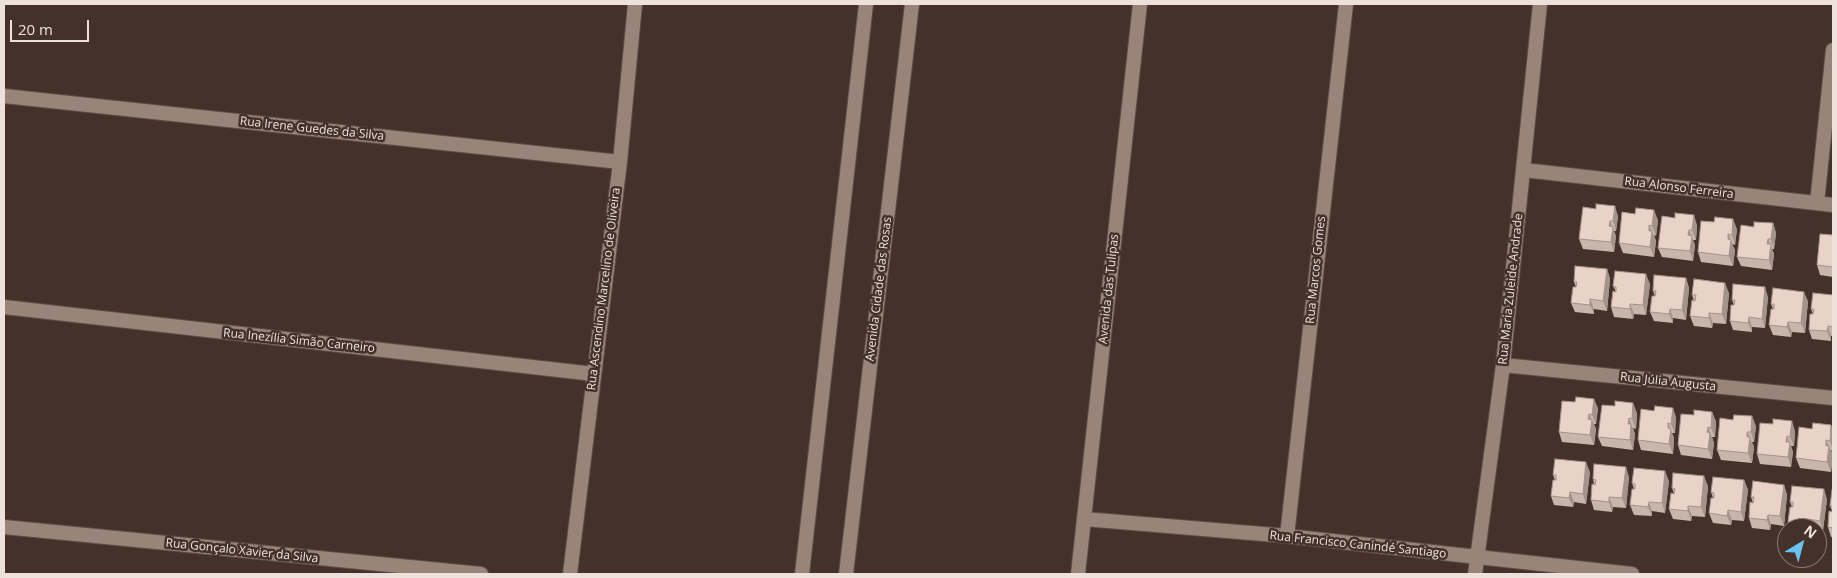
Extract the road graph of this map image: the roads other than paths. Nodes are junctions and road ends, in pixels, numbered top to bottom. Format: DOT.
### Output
graph roads {
  1 [pos="635,4"];
  2 [pos="866,4"];
  3 [pos="912,4"];
  4 [pos="1140,4"];
  5 [pos="1346,4"];
  6 [pos="1540,4"];
  7 [pos="1833,50"];
  8 [pos="4,96"];
  9 [pos="620,162"];
  10 [pos="1524,170"];
  11 [pos="1817,203"];
  12 [pos="1833,206"];
  13 [pos="4,307"];
  14 [pos="1502,365"];
  15 [pos="594,374"];
  16 [pos="1833,398"];
  17 [pos="1084,519"];
  18 [pos="4,527"];
  19 [pos="1287,536"];
  20 [pos="1476,558"];
  21 [pos="481,574"];
  22 [pos="570,574"];
  23 [pos="802,574"];
  24 [pos="846,574"];
  25 [pos="1078,574"];
  26 [pos="1475,574"];
  27 [pos="1632,574"];
  1 -- 9 [label="street, Rua Ascendino Marcelino de Oliveira"];
  2 -- 23 [label="street"];
  3 -- 24 [label="street, Avenida Cidade das Rosas"];
  4 -- 17 [label="street, Avenida das Tulipas"];
  5 -- 19 [label="street, Rua Marcos Gomes"];
  6 -- 10 [label="street, Rua Maria Zuleide Andrade"];
  7 -- 11 [label="street"];
  8 -- 9 [label="street, Rua Irene Guedes da Silva"];
  9 -- 15 [label="street, Rua Ascendino Marcelino de Oliveira"];
  10 -- 11 [label="street, Rua Alonso Ferreira"];
  10 -- 14 [label="street, Rua Maria Zuleide Andrade"];
  11 -- 12 [label="street, Rua Alonso Ferreira"];
  13 -- 15 [label="street, Rua Inezília Simão Carneiro"];
  14 -- 16 [label="street, Rua Júlia Augusta"];
  14 -- 20 [label="street, Rua Maria Zuleide Andrade"];
  15 -- 22 [label="street, Rua Ascendino Marcelino de Oliveira"];
  17 -- 19 [label="street, Rua Francisco Canindé Santiago"];
  17 -- 25 [label="street, Avenida das Tulipas"];
  18 -- 21 [label="street, Rua Gonçalo Xavier da Silva"];
  19 -- 20 [label="street, Rua Francisco Canindé Santiago"];
  20 -- 26 [label="street, Rua Maria Zuleide Andrade"];
  20 -- 27 [label="street, Rua Francisco Canindé Santiago"];
}
